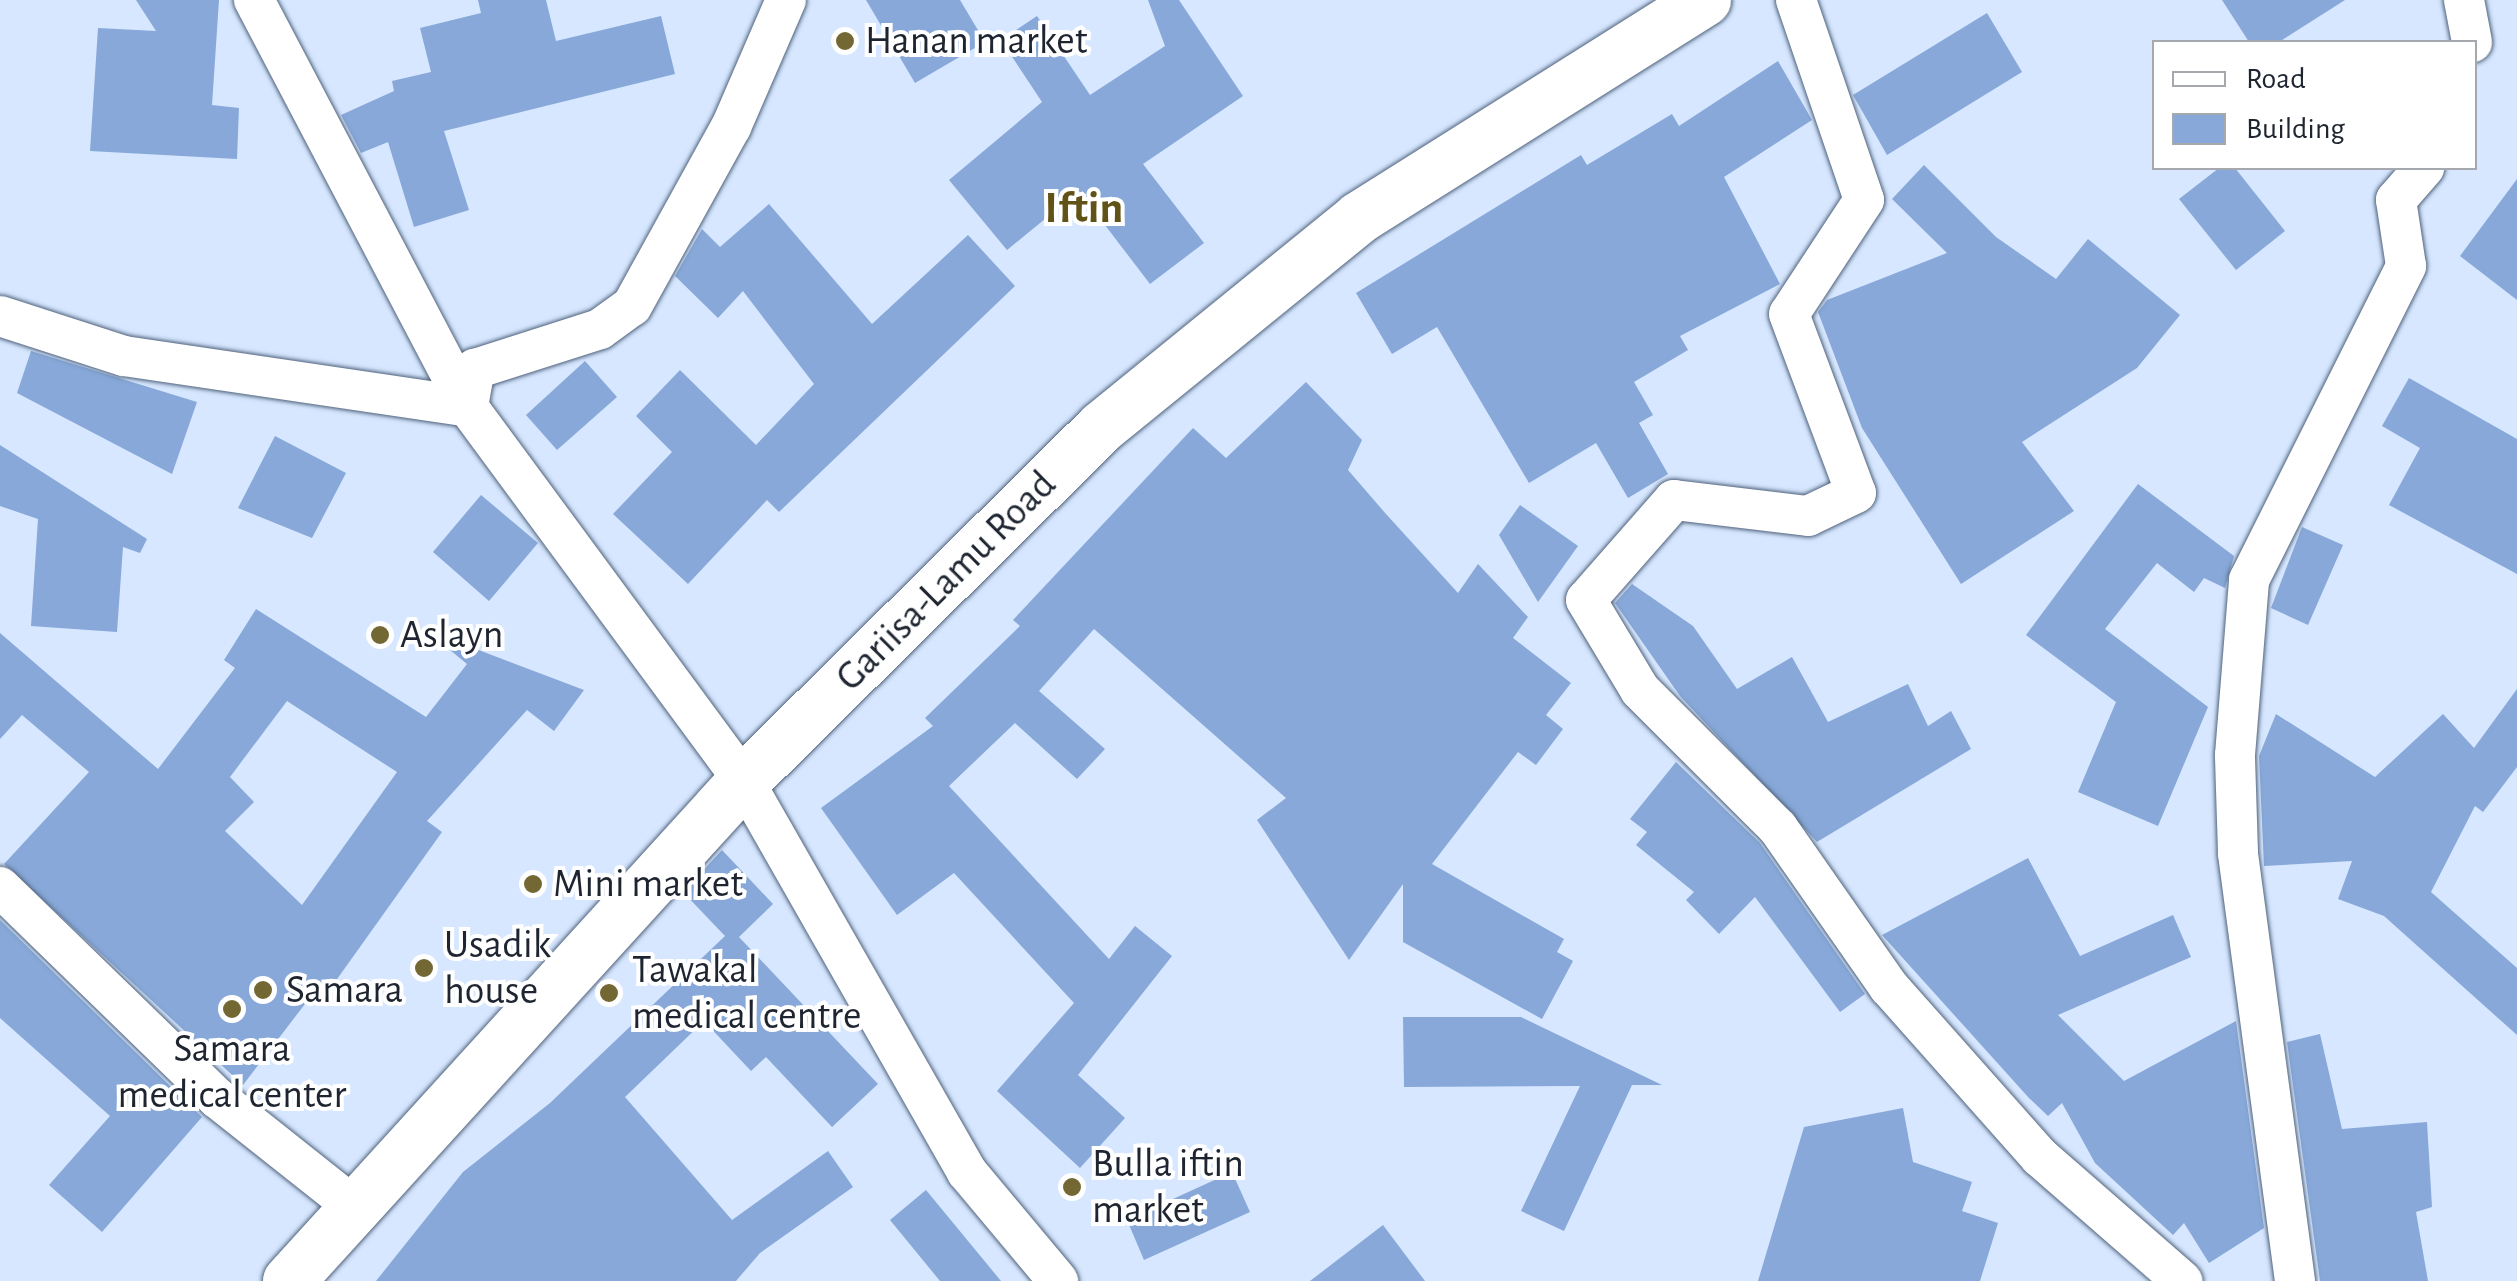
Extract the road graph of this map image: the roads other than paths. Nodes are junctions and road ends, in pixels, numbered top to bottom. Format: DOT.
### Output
graph roads {
  1 [pos="254,0"];
  2 [pos="786,0"];
  3 [pos="1705,0"];
  4 [pos="1796,0"];
  5 [pos="2464,0"];
  6 [pos="2472,40"];
  7 [pos="2422,170"];
  8 [pos="0,316"];
  9 [pos="468,407"];
  10 [pos="744,781"];
  11 [pos="0,887"];
  12 [pos="352,1205"];
  13 [pos="289,1281"];
  14 [pos="1058,1281"];
  15 [pos="2182,1281"];
  16 [pos="2295,1281"];
  1 -- 9 [label="street"];
  2 -- 9 [label="street"];
  3 -- 10 [label="street, Gariisa-Lamu Road"];
  4 -- 15 [label="street"];
  5 -- 6 [label="street"];
  7 -- 16 [label="street"];
  8 -- 9 [label="street"];
  9 -- 10 [label="street"];
  10 -- 12 [label="street, Gariisa-Lamu Road"];
  10 -- 14 [label="street"];
  11 -- 12 [label="street"];
  12 -- 13 [label="street, Gariisa-Lamu Road"];
}
